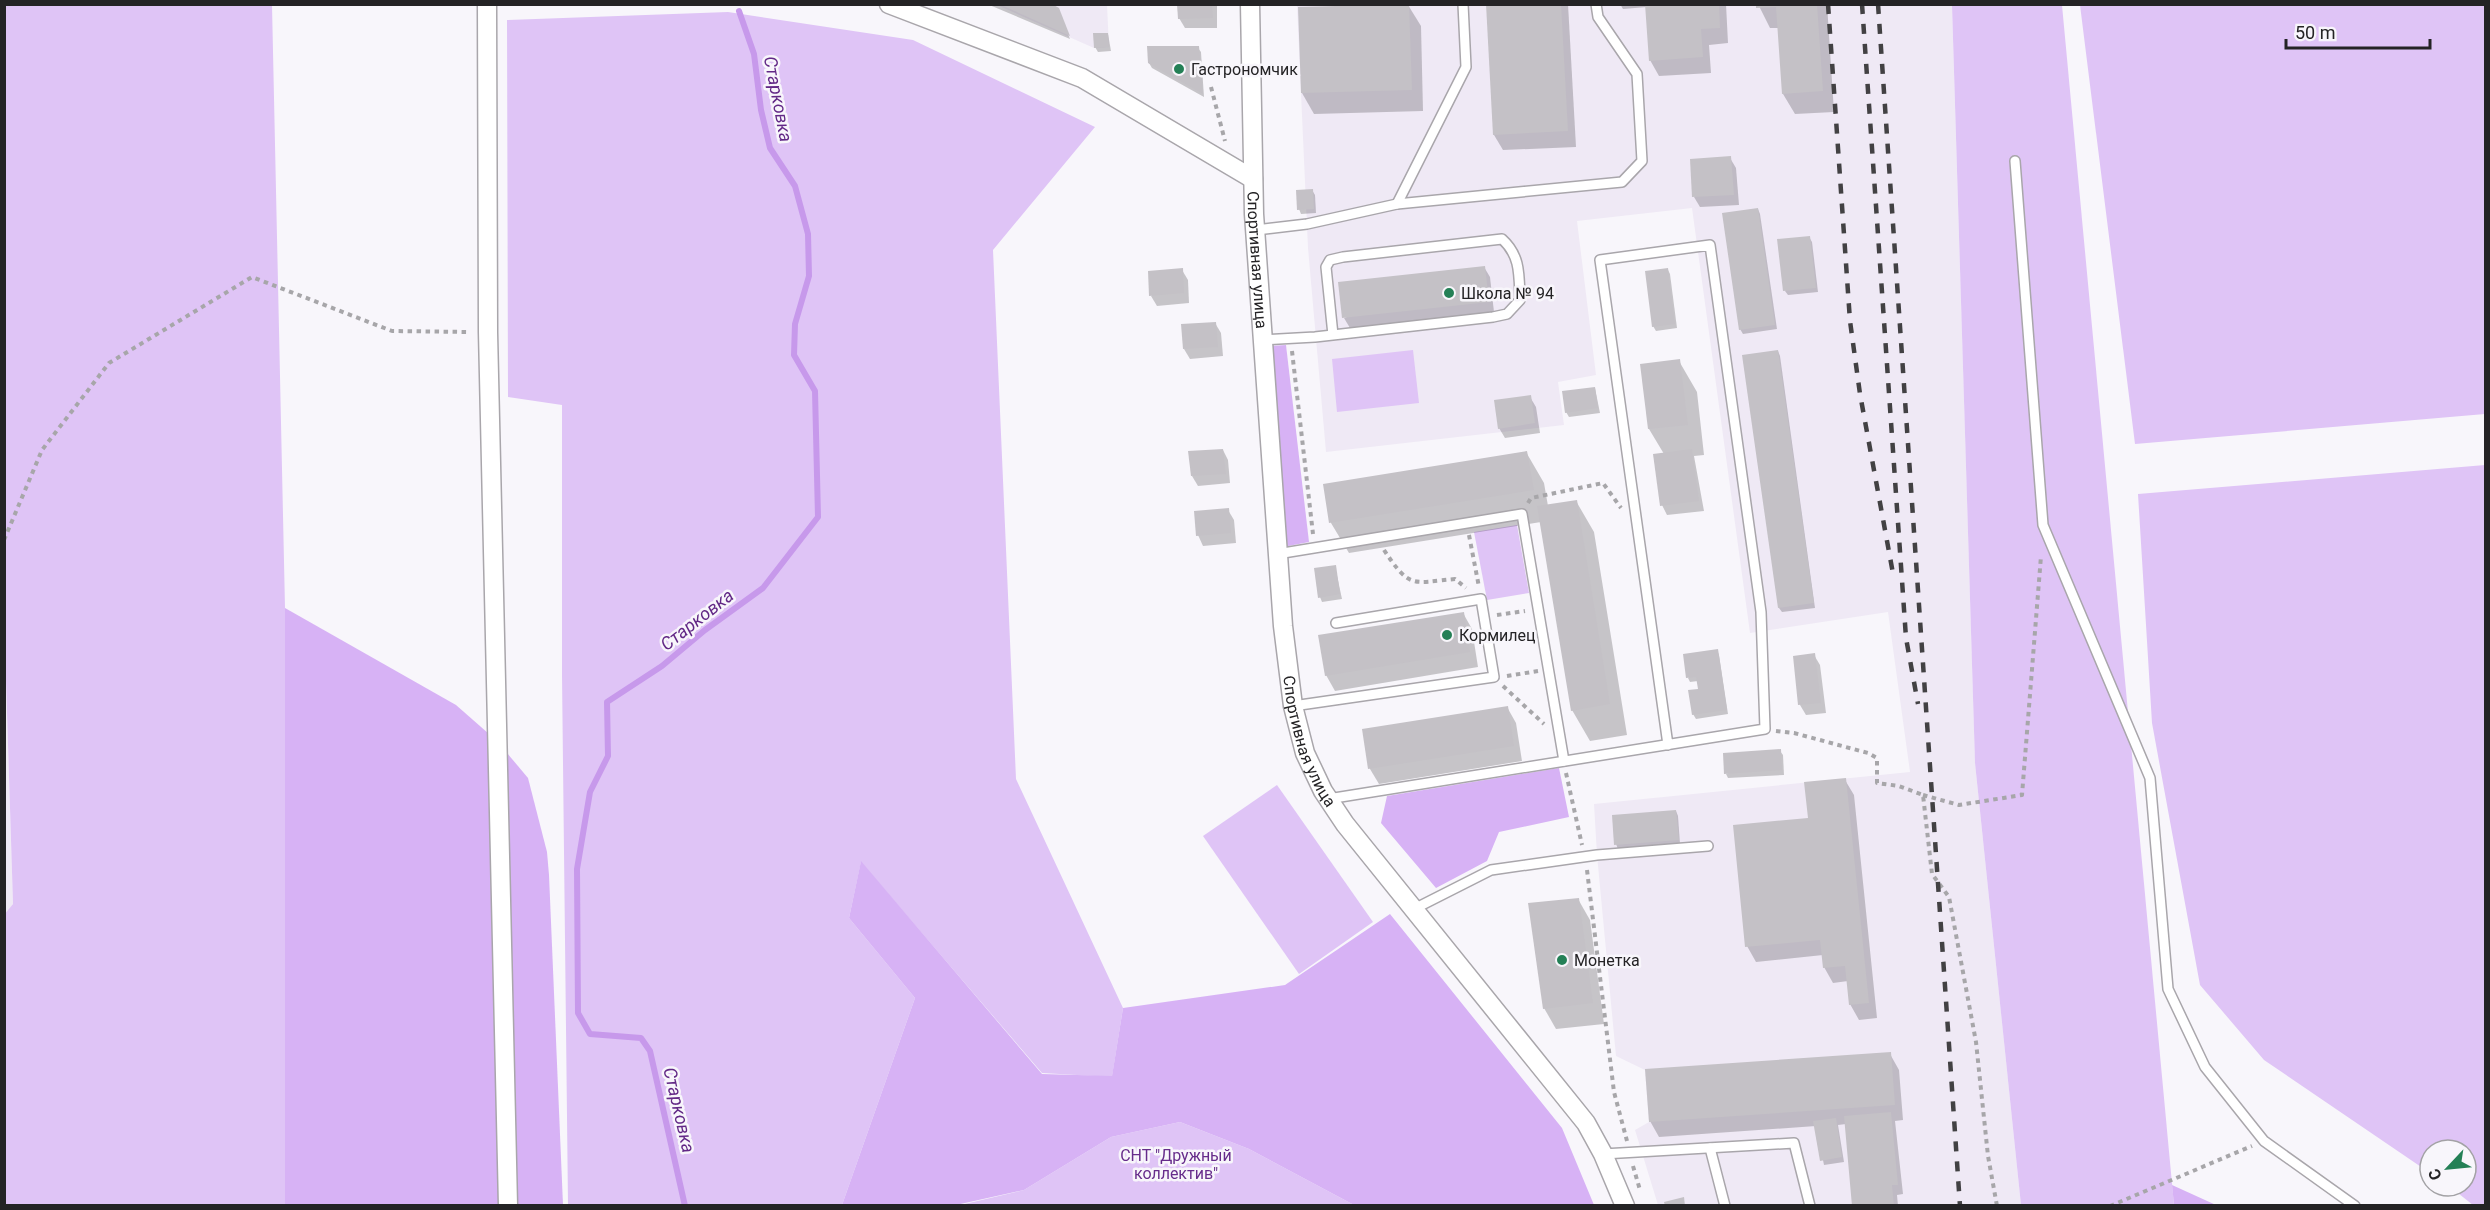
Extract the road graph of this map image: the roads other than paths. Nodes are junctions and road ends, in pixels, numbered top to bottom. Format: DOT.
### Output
graph roads {
  1 [pos="487,4"];
  2 [pos="890,4"];
  3 [pos="1251,4"];
  4 [pos="1463,4"];
  5 [pos="1596,4"];
  6 [pos="2015,161"];
  7 [pos="1253,179"];
  8 [pos="1397,204"];
  9 [pos="1256,230"];
  10 [pos="1333,335"];
  11 [pos="1263,340"];
  12 [pos="1277,554"];
  13 [pos="1336,623"];
  14 [pos="1293,706"];
  15 [pos="1668,745"];
  16 [pos="1564,761"];
  17 [pos="1328,799"];
  18 [pos="1708,846"];
  19 [pos="1412,910"];
  20 [pos="1710,1148"];
  21 [pos="1604,1154"];
  22 [pos="508,1206"];
  23 [pos="1625,1206"];
  24 [pos="1725,1206"];
  25 [pos="1810,1206"];
  26 [pos="2355,1206"];
  1 -- 22 [label="street"];
  2 -- 7 [label="street, Спортивная улица"];
  3 -- 7 [label="street, Спортивная улица"];
  4 -- 8 [label="lane"];
  5 -- 8 [label="lane"];
  6 -- 26 [label="lane"];
  7 -- 9 [label="street, Спортивная улица"];
  8 -- 9 [label="lane"];
  9 -- 11 [label="street, Спортивная улица"];
  10 -- 10 [label="lane"];
  10 -- 11 [label="lane"];
  11 -- 12 [label="street, Спортивная улица"];
  12 -- 14 [label="street, Спортивная улица"];
  12 -- 16 [label="lane"];
  13 -- 14 [label="lane"];
  14 -- 17 [label="street, Спортивная улица"];
  15 -- 15 [label="lane"];
  15 -- 16 [label="lane"];
  16 -- 17 [label="lane"];
  17 -- 19 [label="street, Спортивная улица"];
  18 -- 19 [label="lane"];
  19 -- 21 [label="street, Спортивная улица"];
  20 -- 21 [label="lane"];
  20 -- 24 [label="lane"];
  20 -- 25 [label="lane"];
  21 -- 23 [label="street, Спортивная улица"];
}
